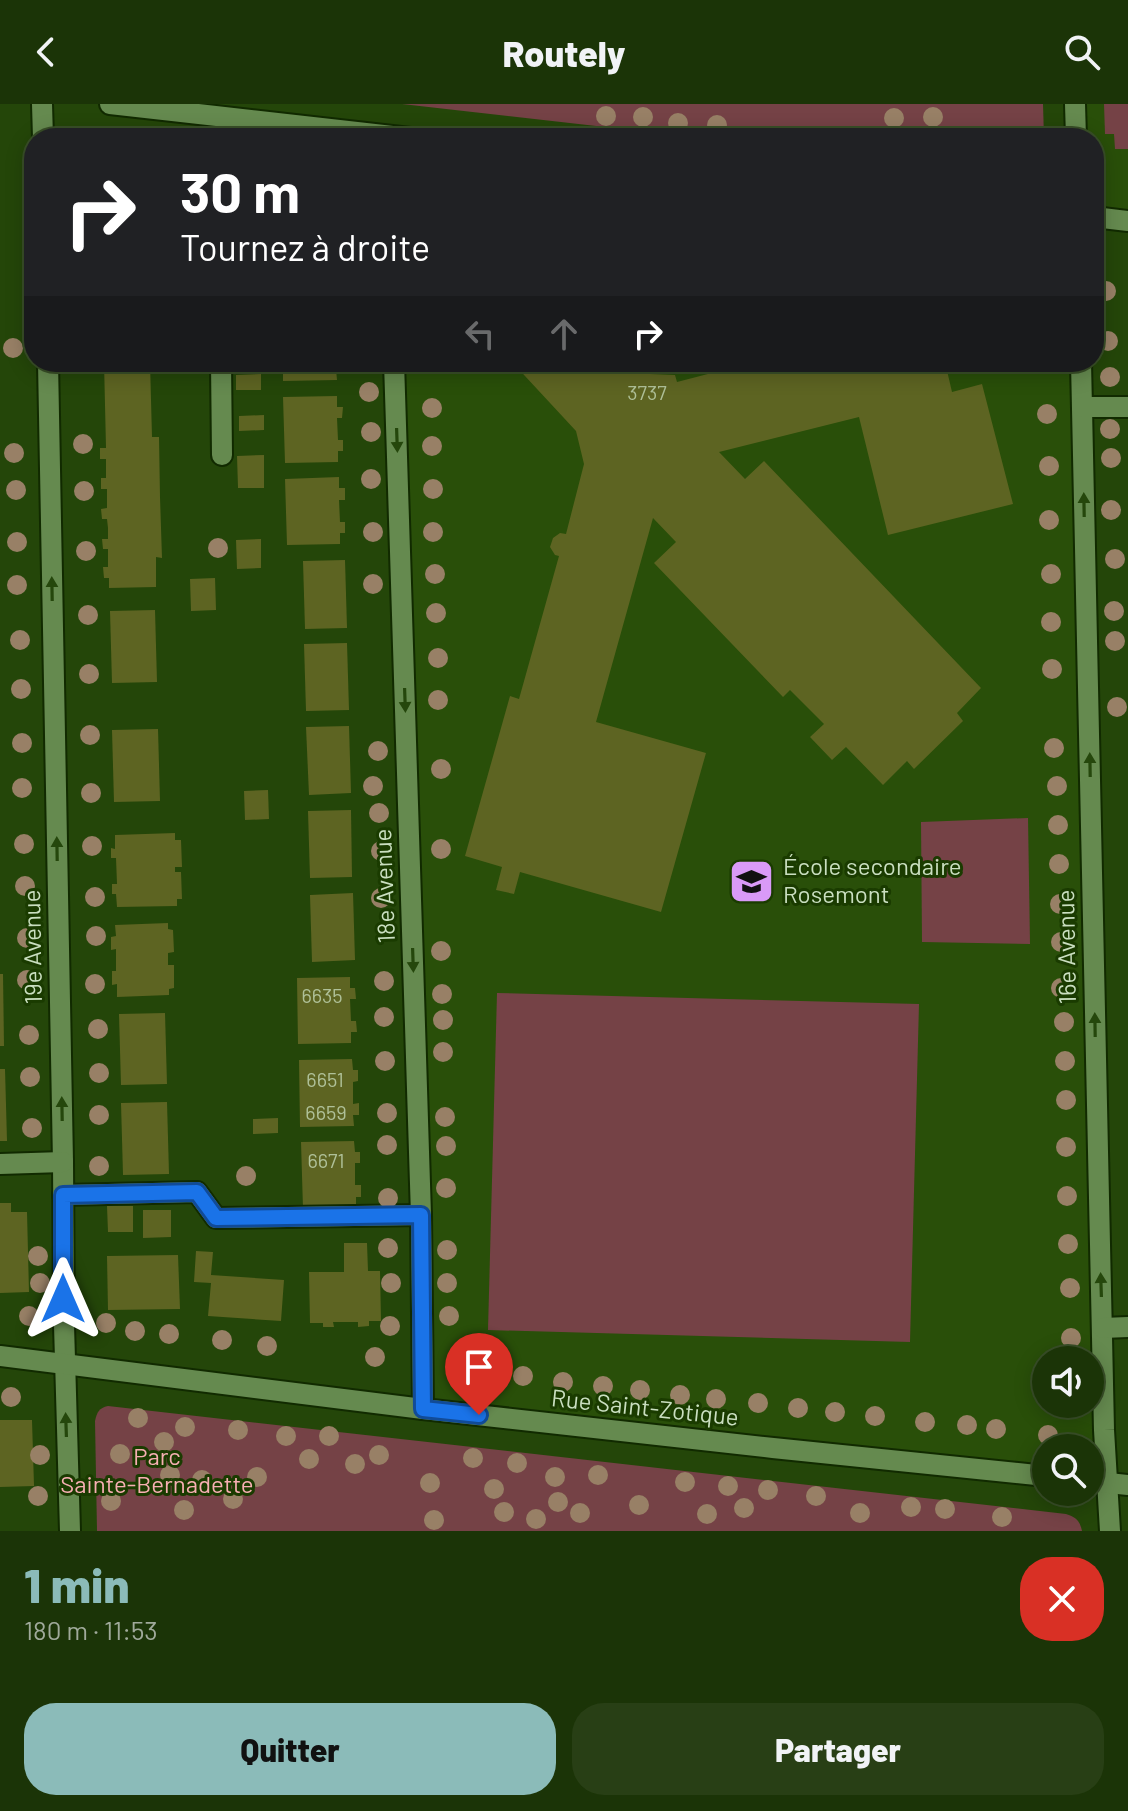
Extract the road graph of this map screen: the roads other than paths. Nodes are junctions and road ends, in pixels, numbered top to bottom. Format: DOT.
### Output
graph roads {
  1 [pos="42,104"];
  2 [pos="110,104"];
  3 [pos="1075,104"];
  4 [pos="43,128"];
  5 [pos="319,128"];
  6 [pos="1076,128"];
  7 [pos="1104,218"];
  8 [pos="1128,221"];
  9 [pos="48,372"];
  10 [pos="221,372"];
  11 [pos="394,372"];
  12 [pos="1081,372"];
  13 [pos="1082,407"];
  14 [pos="1128,407"];
  15 [pos="222,455"];
  16 [pos="63,1162"];
  17 [pos="0,1164"];
  18 [pos="63,1195"];
  19 [pos="421,1215"];
  20 [pos="1128,1327"];
  21 [pos="1103,1328"];
  22 [pos="0,1356"];
  23 [pos="65,1364"];
  24 [pos="423,1409"];
  25 [pos="1032,1475"];
  26 [pos="1108,1483"];
  27 [pos="70,1531"];
  28 [pos="1110,1531"];
  1 -- 4 [label="street"];
  2 -- 5 [label="street"];
  3 -- 6 [label="street"];
  7 -- 8 [label="street"];
  16 -- 9 [label="street, 19e Avenue, one-way"];
  10 -- 15 [label="street"];
  11 -- 19 [label="street, 18e Avenue, one-way"];
  12 -- 13 [label="street, 16e Avenue"];
  13 -- 14 [label="street"];
  21 -- 13 [label="street, 16e Avenue, one-way"];
  16 -- 17 [label="street"];
  16 -- 18 [label="street, 19e Avenue"];
  18 -- 19 [label="street"];
  18 -- 23 [label="street, 19e Avenue"];
  19 -- 24 [label="street, 18e Avenue"];
  20 -- 21 [label="street"];
  21 -- 26 [label="street, 16e Avenue"];
  22 -- 23 [label="street, Rue Saint-Zotique"];
  23 -- 24 [label="street, Rue Saint-Zotique"];
  27 -- 23 [label="street, 19e Avenue, one-way"];
  24 -- 25 [label="street, Rue Saint-Zotique"];
  26 -- 28 [label="street, 16e Avenue"];
}
